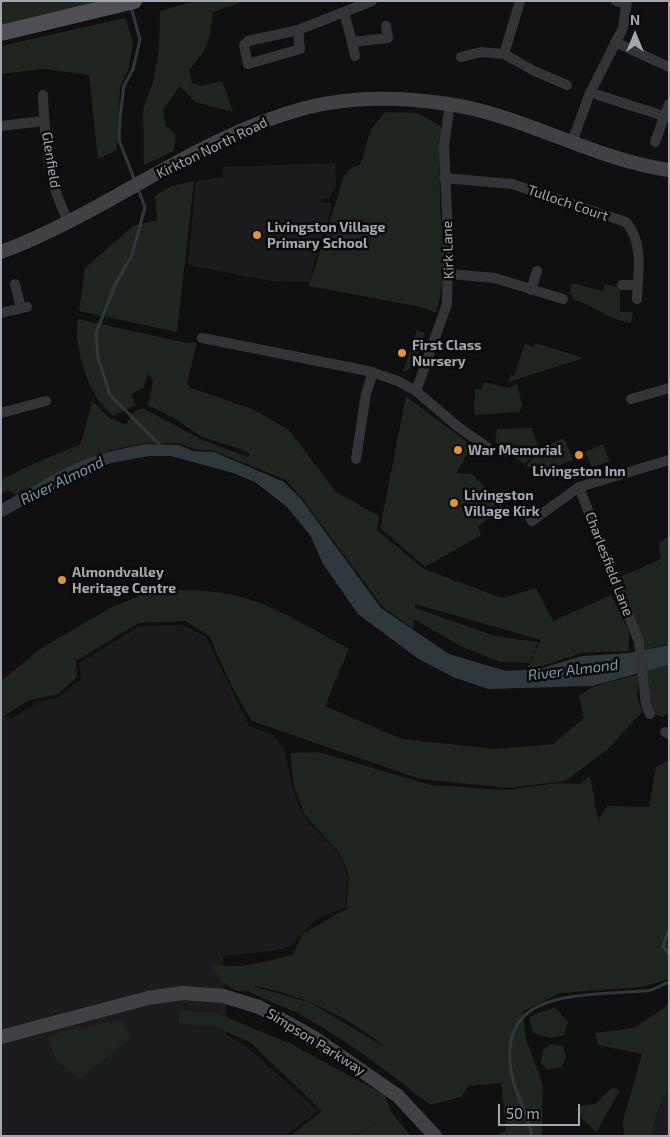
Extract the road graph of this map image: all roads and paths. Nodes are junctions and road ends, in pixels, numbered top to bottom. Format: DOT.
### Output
graph roads {
  1 [pos="134,1"];
  2 [pos="372,1"];
  3 [pos="520,1"];
  4 [pos="616,1"];
  5 [pos="626,3"];
  6 [pos="344,12"];
  7 [pos="386,26"];
  8 [pos="298,30"];
  9 [pos="1,33"];
  10 [pos="352,42"];
  11 [pos="615,42"];
  12 [pos="504,54"];
  13 [pos="355,56"];
  14 [pos="461,57"];
  15 [pos="669,67"];
  16 [pos="567,85"];
  17 [pos="43,95"];
  18 [pos="598,95"];
  19 [pos="450,104"];
  20 [pos="669,104"];
  21 [pos="664,116"];
  22 [pos="44,121"];
  23 [pos="1,126"];
  24 [pos="572,142"];
  25 [pos="655,142"];
  26 [pos="669,170"];
  27 [pos="444,178"];
  28 [pos="69,222"];
  29 [pos="1,252"];
  30 [pos="537,271"];
  31 [pos="449,274"];
  32 [pos="15,284"];
  33 [pos="622,285"];
  34 [pos="637,285"];
  35 [pos="531,290"];
  36 [pos="562,299"];
  37 [pos="637,299"];
  38 [pos="1,313"];
  39 [pos="202,338"];
  40 [pos="373,372"];
  41 [pos="669,388"];
  42 [pos="416,391"];
  43 [pos="631,399"];
  44 [pos="46,401"];
  45 [pos="1,413"];
  46 [pos="487,447"];
  47 [pos="356,459"];
  48 [pos="669,460"];
  49 [pos="580,487"];
  50 [pos="529,515"];
  51 [pos="650,714"];
  52 [pos="1,1037"];
  53 [pos="435,1136"];
  1 -- 9 [label="main road"];
  2 -- 6 [label="street"];
  3 -- 12 [label="street"];
  4 -- 5 [label="street"];
  5 -- 11 [label="street"];
  6 -- 8 [label="street"];
  6 -- 10 [label="street"];
  7 -- 10 [label="street"];
  8 -- 8 [label="street"];
  10 -- 13 [label="street"];
  11 -- 15 [label="street"];
  11 -- 24 [label="street"];
  12 -- 14 [label="street"];
  12 -- 16 [label="street"];
  17 -- 22 [label="street, Glenfield"];
  18 -- 21 [label="street"];
  19 -- 24 [label="main road, Kirkton North Road"];
  19 -- 27 [label="street, Kirk Lane"];
  19 -- 28 [label="main road, Kirkton North Road"];
  20 -- 21 [label="street"];
  21 -- 25 [label="street"];
  22 -- 23 [label="street"];
  22 -- 28 [label="street, Glenfield"];
  24 -- 26 [label="main road, Kirkton North Road"];
  27 -- 31 [label="street, Kirk Lane"];
  27 -- 34 [label="street, Tulloch Court"];
  28 -- 29 [label="main road, Kirkton North Road"];
  30 -- 35 [label="street"];
  31 -- 35 [label="street"];
  31 -- 42 [label="street, Kirk Lane"];
  32 -- 38 [label="street"];
  33 -- 34 [label="street"];
  34 -- 37 [label="street, Tulloch Court"];
  35 -- 36 [label="street"];
  39 -- 40 [label="street"];
  40 -- 42 [label="street"];
  40 -- 47 [label="street"];
  41 -- 43 [label="street"];
  42 -- 46 [label="street"];
  44 -- 45 [label="street"];
  48 -- 49 [label="street"];
  49 -- 50 [label="street"];
  49 -- 51 [label="street, Charlesfield Lane"];
  52 -- 53 [label="main road, Simpson Parkway"];
}
